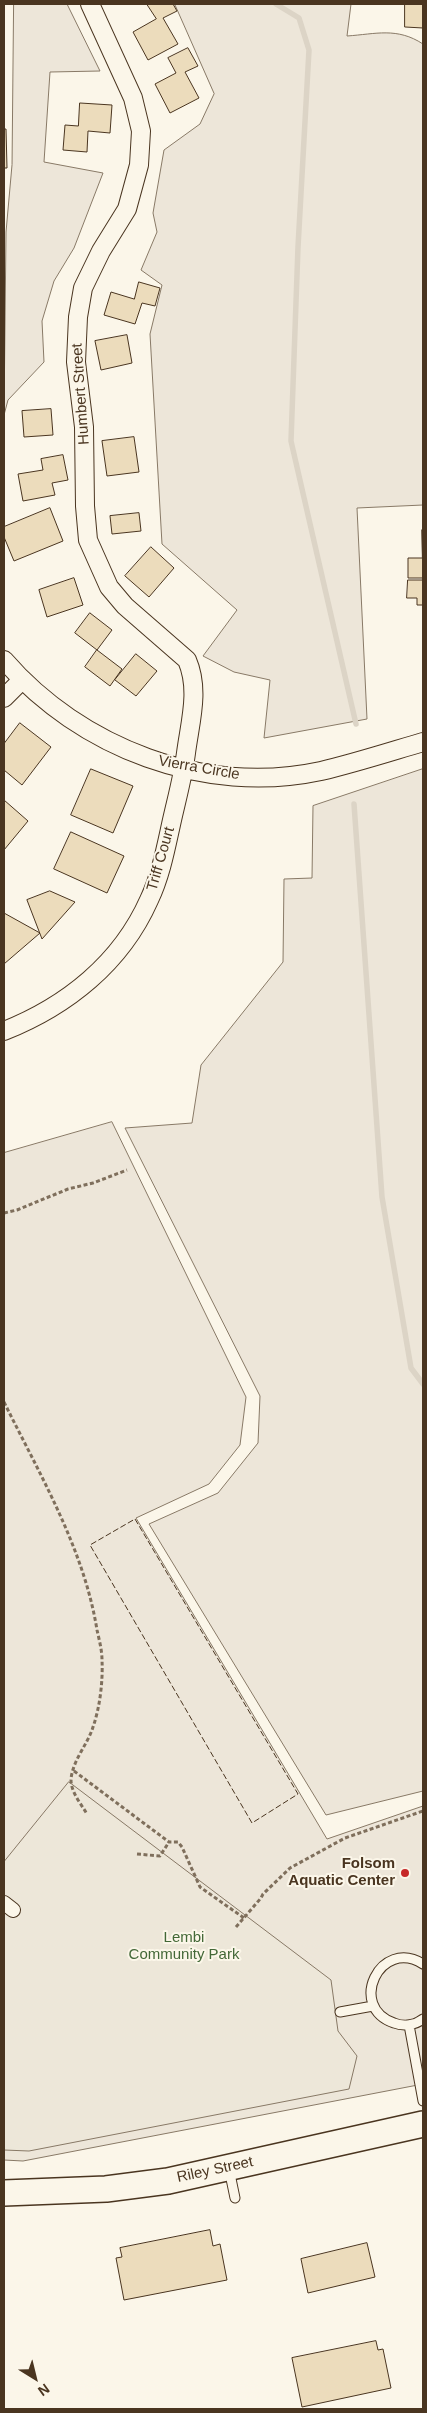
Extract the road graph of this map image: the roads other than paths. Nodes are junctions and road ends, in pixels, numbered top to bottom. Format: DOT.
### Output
graph roads {
  1 [pos="90,4"];
  2 [pos="4,660"];
  3 [pos="22,680"];
  4 [pos="4,698"];
  5 [pos="423,742"];
  6 [pos="184,768"];
  7 [pos="4,1031"];
  8 [pos="423,1964"];
  9 [pos="373,2006"];
  10 [pos="340,2012"];
  11 [pos="423,2019"];
  12 [pos="409,2025"];
  13 [pos="423,2101"];
  14 [pos="423,2124"];
  15 [pos="229,2168"];
  16 [pos="4,2193"];
  17 [pos="235,2198"];
  1 -- 6 [label="street, Humbert Street"];
  2 -- 3 [label="street, Vierra Circle"];
  3 -- 4 [label="street"];
  3 -- 6 [label="street, Vierra Circle"];
  5 -- 6 [label="street, Vierra Circle"];
  6 -- 7 [label="street, Triff Court"];
  8 -- 9 [label="lane"];
  9 -- 10 [label="lane"];
  9 -- 12 [label="lane"];
  11 -- 12 [label="lane"];
  12 -- 13 [label="lane"];
  14 -- 15 [label="main road, Riley Street"];
  15 -- 16 [label="main road, Riley Street"];
  15 -- 17 [label="lane"];
}
